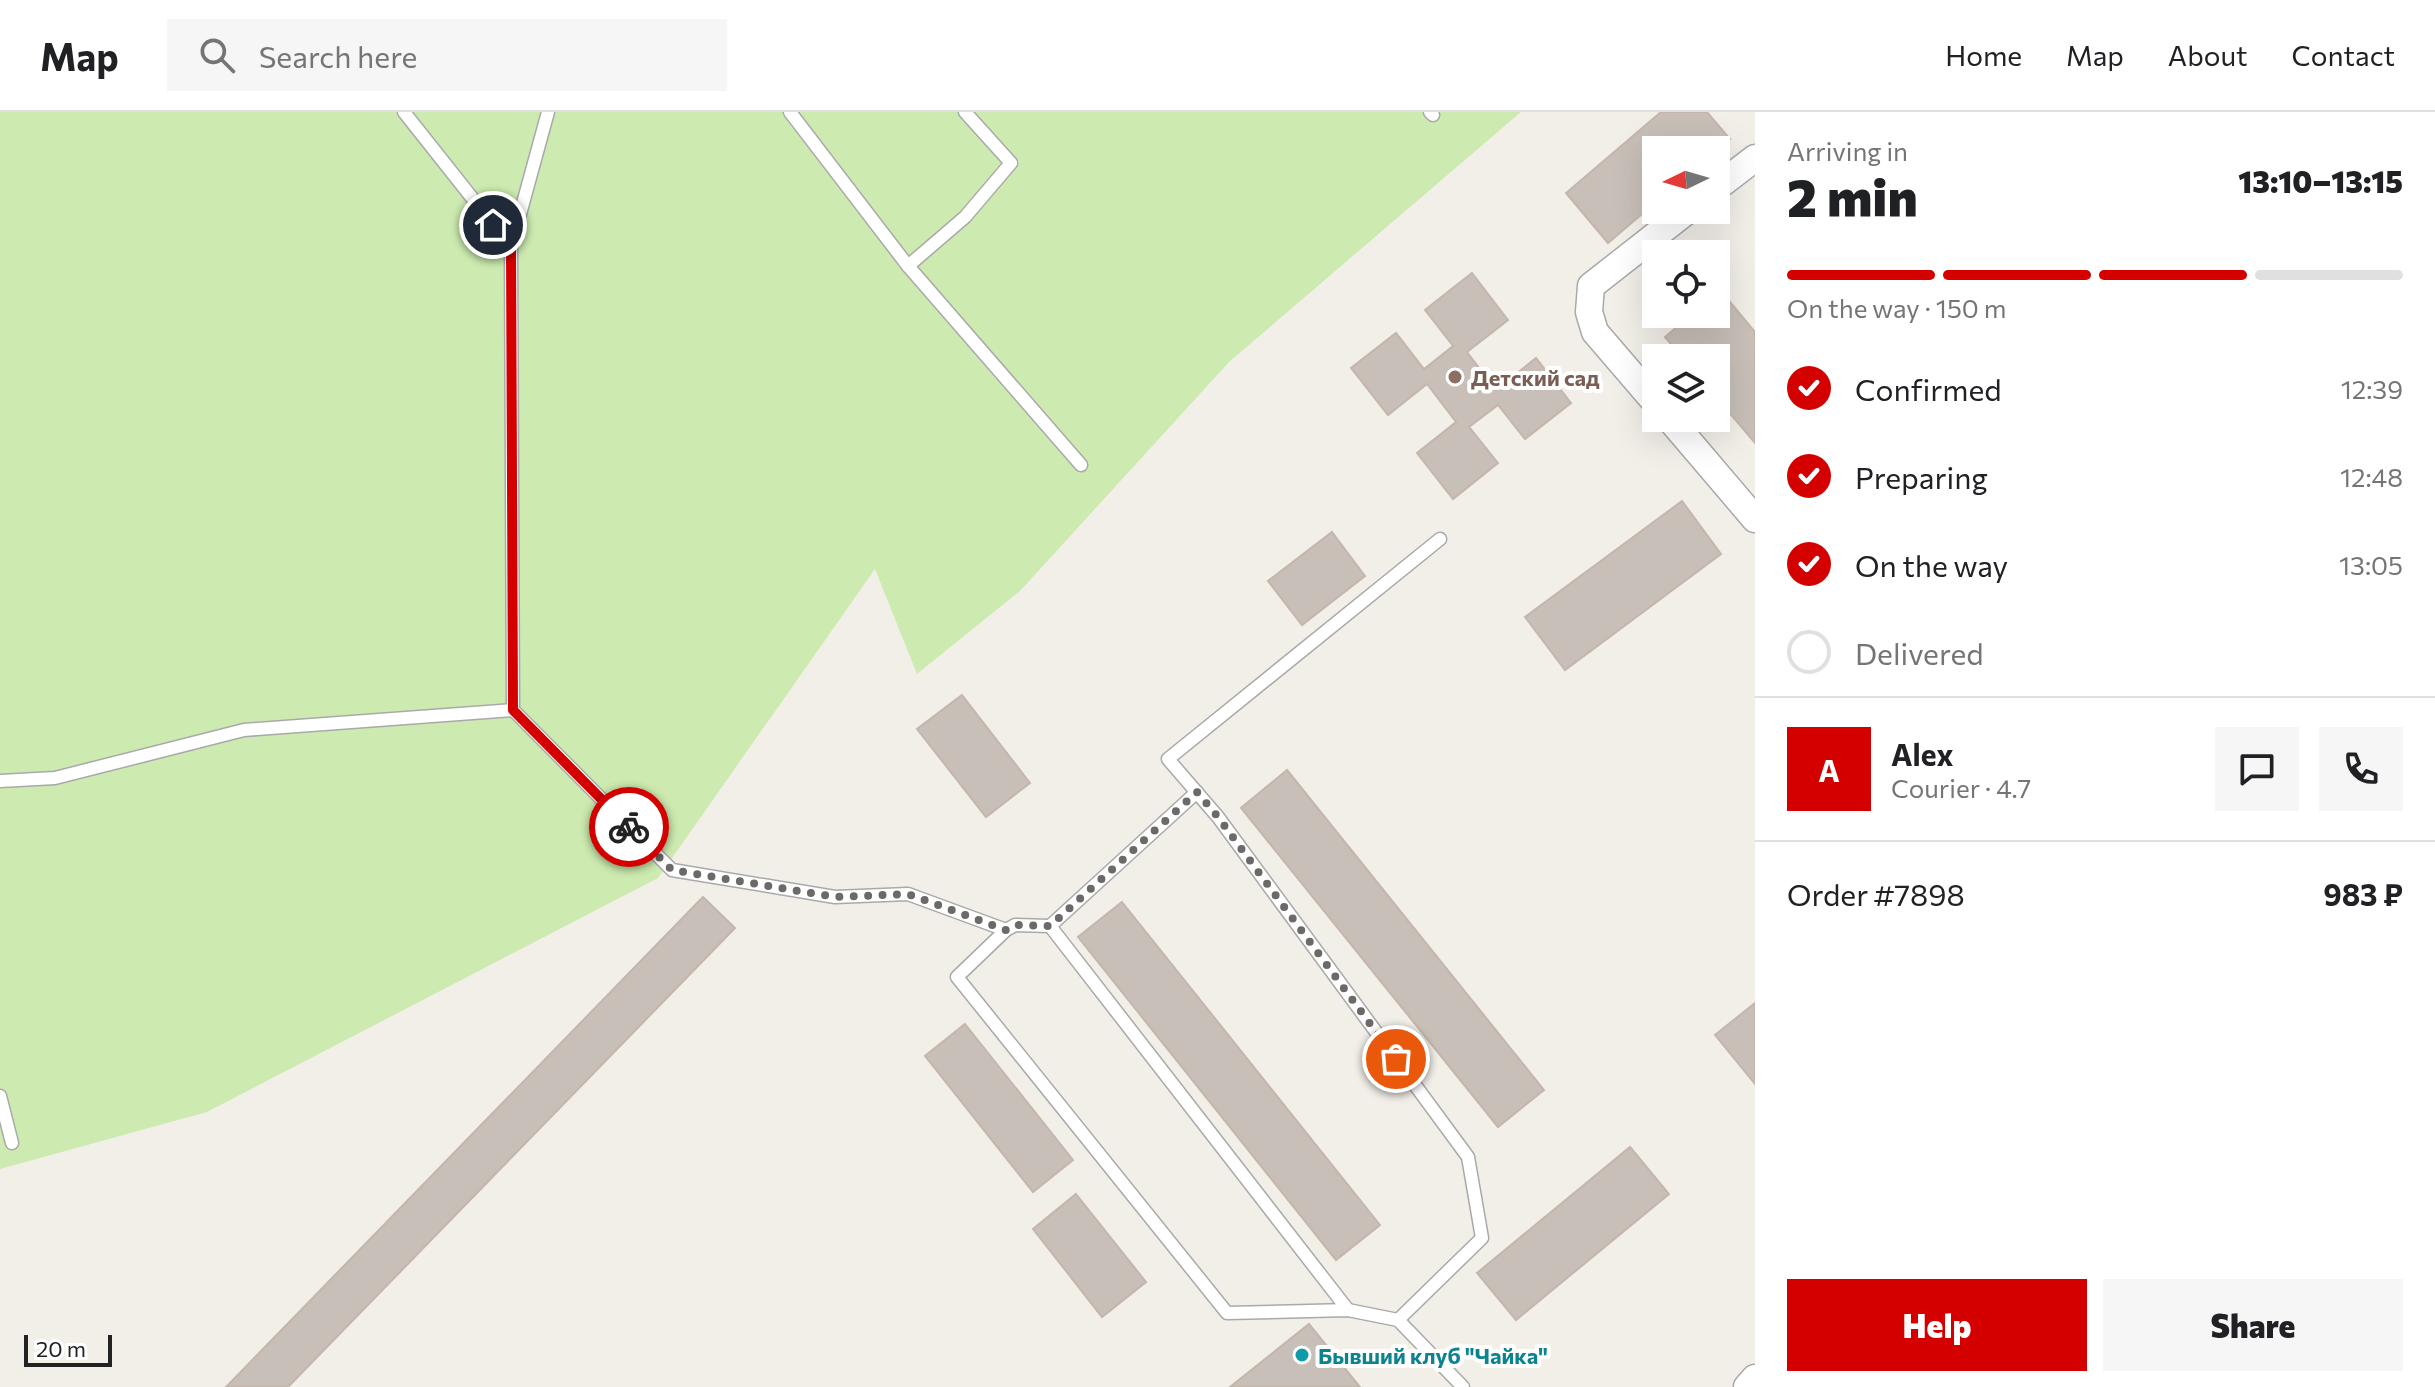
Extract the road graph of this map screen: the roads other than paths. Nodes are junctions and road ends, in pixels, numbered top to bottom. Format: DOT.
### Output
graph roads {
  1 [pos="404,112"];
  2 [pos="548,112"];
  3 [pos="790,112"];
  4 [pos="965,112"];
  5 [pos="1755,158"];
  6 [pos="1730,177"];
  7 [pos="1670,224"];
  8 [pos="511,247"];
  9 [pos="908,266"];
  10 [pos="1642,387"];
  11 [pos="1681,432"];
  12 [pos="1081,465"];
  13 [pos="1755,519"];
  14 [pos="1440,539"];
  15 [pos="513,710"];
  16 [pos="0,781"];
  17 [pos="1197,792"];
  18 [pos="1050,926"];
  19 [pos="1006,930"];
  20 [pos="0,1096"];
  21 [pos="12,1143"];
  22 [pos="1348,1310"];
  23 [pos="1398,1320"];
  24 [pos="1755,1378"];
  25 [pos="1463,1387"];
  26 [pos="1747,1387"];
  1 -- 8 [label="lane"];
  2 -- 8 [label="lane"];
  3 -- 9 [label="lane"];
  4 -- 9 [label="lane"];
  5 -- 6 [label="street"];
  7 -- 10 [label="street"];
  8 -- 15 [label="lane"];
  9 -- 12 [label="lane"];
  11 -- 13 [label="street"];
  14 -- 17 [label="lane"];
  15 -- 16 [label="lane"];
  15 -- 19 [label="lane"];
  17 -- 18 [label="lane"];
  17 -- 23 [label="lane"];
  18 -- 19 [label="lane"];
  18 -- 22 [label="lane"];
  19 -- 22 [label="lane"];
  20 -- 21 [label="lane"];
  22 -- 23 [label="lane"];
  23 -- 25 [label="lane"];
  24 -- 26 [label="street"];
}
